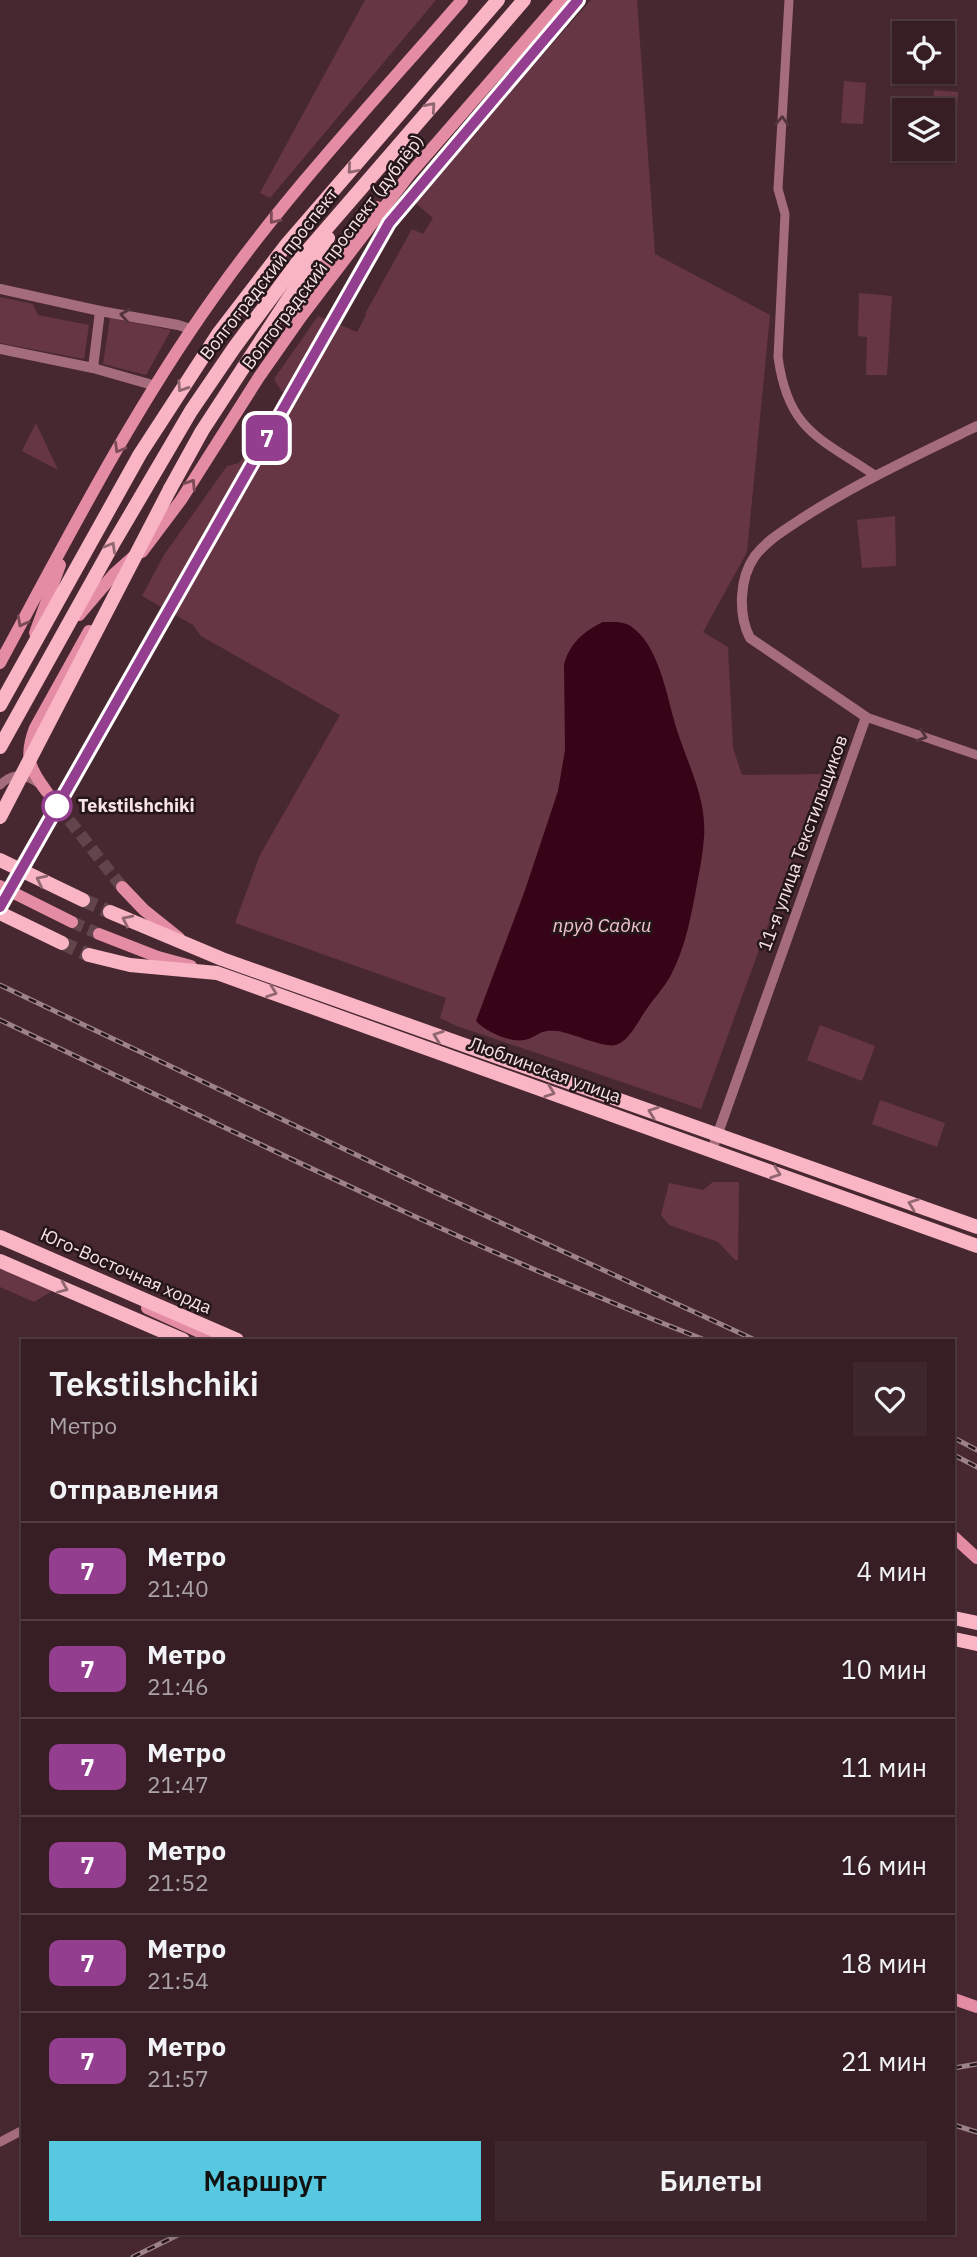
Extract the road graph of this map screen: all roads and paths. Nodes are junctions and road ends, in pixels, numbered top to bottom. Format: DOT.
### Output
graph roads {
  1 [pos="462,0"];
  2 [pos="524,0"];
  3 [pos="561,0"];
  4 [pos="789,0"];
  5 [pos="495,3"];
  6 [pos="409,176"];
  7 [pos="355,196"];
  8 [pos="0,289"];
  9 [pos="100,311"];
  10 [pos="191,329"];
  11 [pos="268,334"];
  12 [pos="0,349"];
  13 [pos="93,368"];
  14 [pos="156,386"];
  15 [pos="977,426"];
  16 [pos="876,476"];
  17 [pos="78,519"];
  18 [pos="152,540"];
  19 [pos="53,649"];
  20 [pos="24,662"];
  21 [pos="0,663"];
  22 [pos="0,705"];
  23 [pos="866,717"];
  24 [pos="0,747"];
  25 [pos="977,755"];
  26 [pos="0,785"];
  27 [pos="45,788"];
  28 [pos="0,817"];
  29 [pos="0,860"];
  30 [pos="0,886"];
  31 [pos="122,887"];
  32 [pos="83,900"];
  33 [pos="110,912"];
  34 [pos="0,913"];
  35 [pos="72,922"];
  36 [pos="99,934"];
  37 [pos="62,943"];
  38 [pos="190,946"];
  39 [pos="89,955"];
  40 [pos="208,971"];
  41 [pos="717,1135"];
  42 [pos="712,1150"];
  43 [pos="977,1227"];
  44 [pos="0,1239"];
  45 [pos="977,1247"];
  46 [pos="0,1261"];
  47 [pos="181,1339"];
  48 [pos="215,1339"];
  49 [pos="235,1339"];
  50 [pos="955,1538"];
  51 [pos="977,1558"];
  52 [pos="955,1618"];
  53 [pos="977,1623"];
  54 [pos="955,1639"];
  55 [pos="977,1644"];
  56 [pos="955,1999"];
  57 [pos="977,2007"];
  58 [pos="21,2131"];
  59 [pos="0,2142"];
  1 -- 10 [label="main road, one-way"];
  7 -- 2 [label="main road, Волгоградский проспект, one-way"];
  3 -- 6 [label="main road, Волгоградский проспект (дублёр)"];
  16 -- 4 [label="street, one-way"];
  5 -- 20 [label="main road, Волгоградский проспект, one-way"];
  6 -- 11 [label="main road"];
  18 -- 6 [label="main road, Волгоградский проспект (дублёр), one-way"];
  7 -- 11 [label="main road"];
  19 -- 7 [label="main road, Волгоградский проспект, one-way"];
  8 -- 9 [label="street"];
  10 -- 9 [label="street, one-way"];
  9 -- 13 [label="street"];
  10 -- 14 [label="main road"];
  11 -- 28 [label="main road, bridge"];
  12 -- 13 [label="street"];
  13 -- 14 [label="street"];
  14 -- 17 [label="main road, one-way"];
  15 -- 16 [label="street"];
  16 -- 23 [label="street"];
  17 -- 20 [label="main road"];
  17 -- 21 [label="main road, one-way"];
  18 -- 19 [label="main road, Волгоградский проспект (дублёр)"];
  18 -- 27 [label="main road, Волгоградский проспект (дублёр)"];
  19 -- 24 [label="main road, Волгоградский проспект"];
  20 -- 22 [label="main road, Волгоградский проспект"];
  23 -- 25 [label="street, one-way"];
  23 -- 41 [label="street, 11-я улица Текстильщиков"];
  26 -- 27 [label="street"];
  32 -- 29 [label="main road, one-way"];
  30 -- 35 [label="main road"];
  31 -- 38 [label="main road"];
  38 -- 33 [label="main road, Люблинская улица, one-way"];
  34 -- 37 [label="main road"];
  36 -- 40 [label="main road, Люблинская улица"];
  41 -- 38 [label="main road, Люблинская улица, one-way"];
  39 -- 40 [label="main road"];
  40 -- 42 [label="main road, Люблинская улица, one-way"];
  41 -- 42 [label="street, 11-я улица Текстильщиков"];
  43 -- 41 [label="main road, Люблинская улица, one-way"];
  42 -- 45 [label="main road, Люблинская улица, one-way"];
  44 -- 48 [label="main road"];
  44 -- 49 [label="main road, Юго-Восточная хорда"];
  46 -- 47 [label="main road, one-way"];
  50 -- 51 [label="main road"];
  52 -- 53 [label="main road"];
  54 -- 55 [label="main road"];
  56 -- 57 [label="main road"];
  58 -- 59 [label="street"];
}
